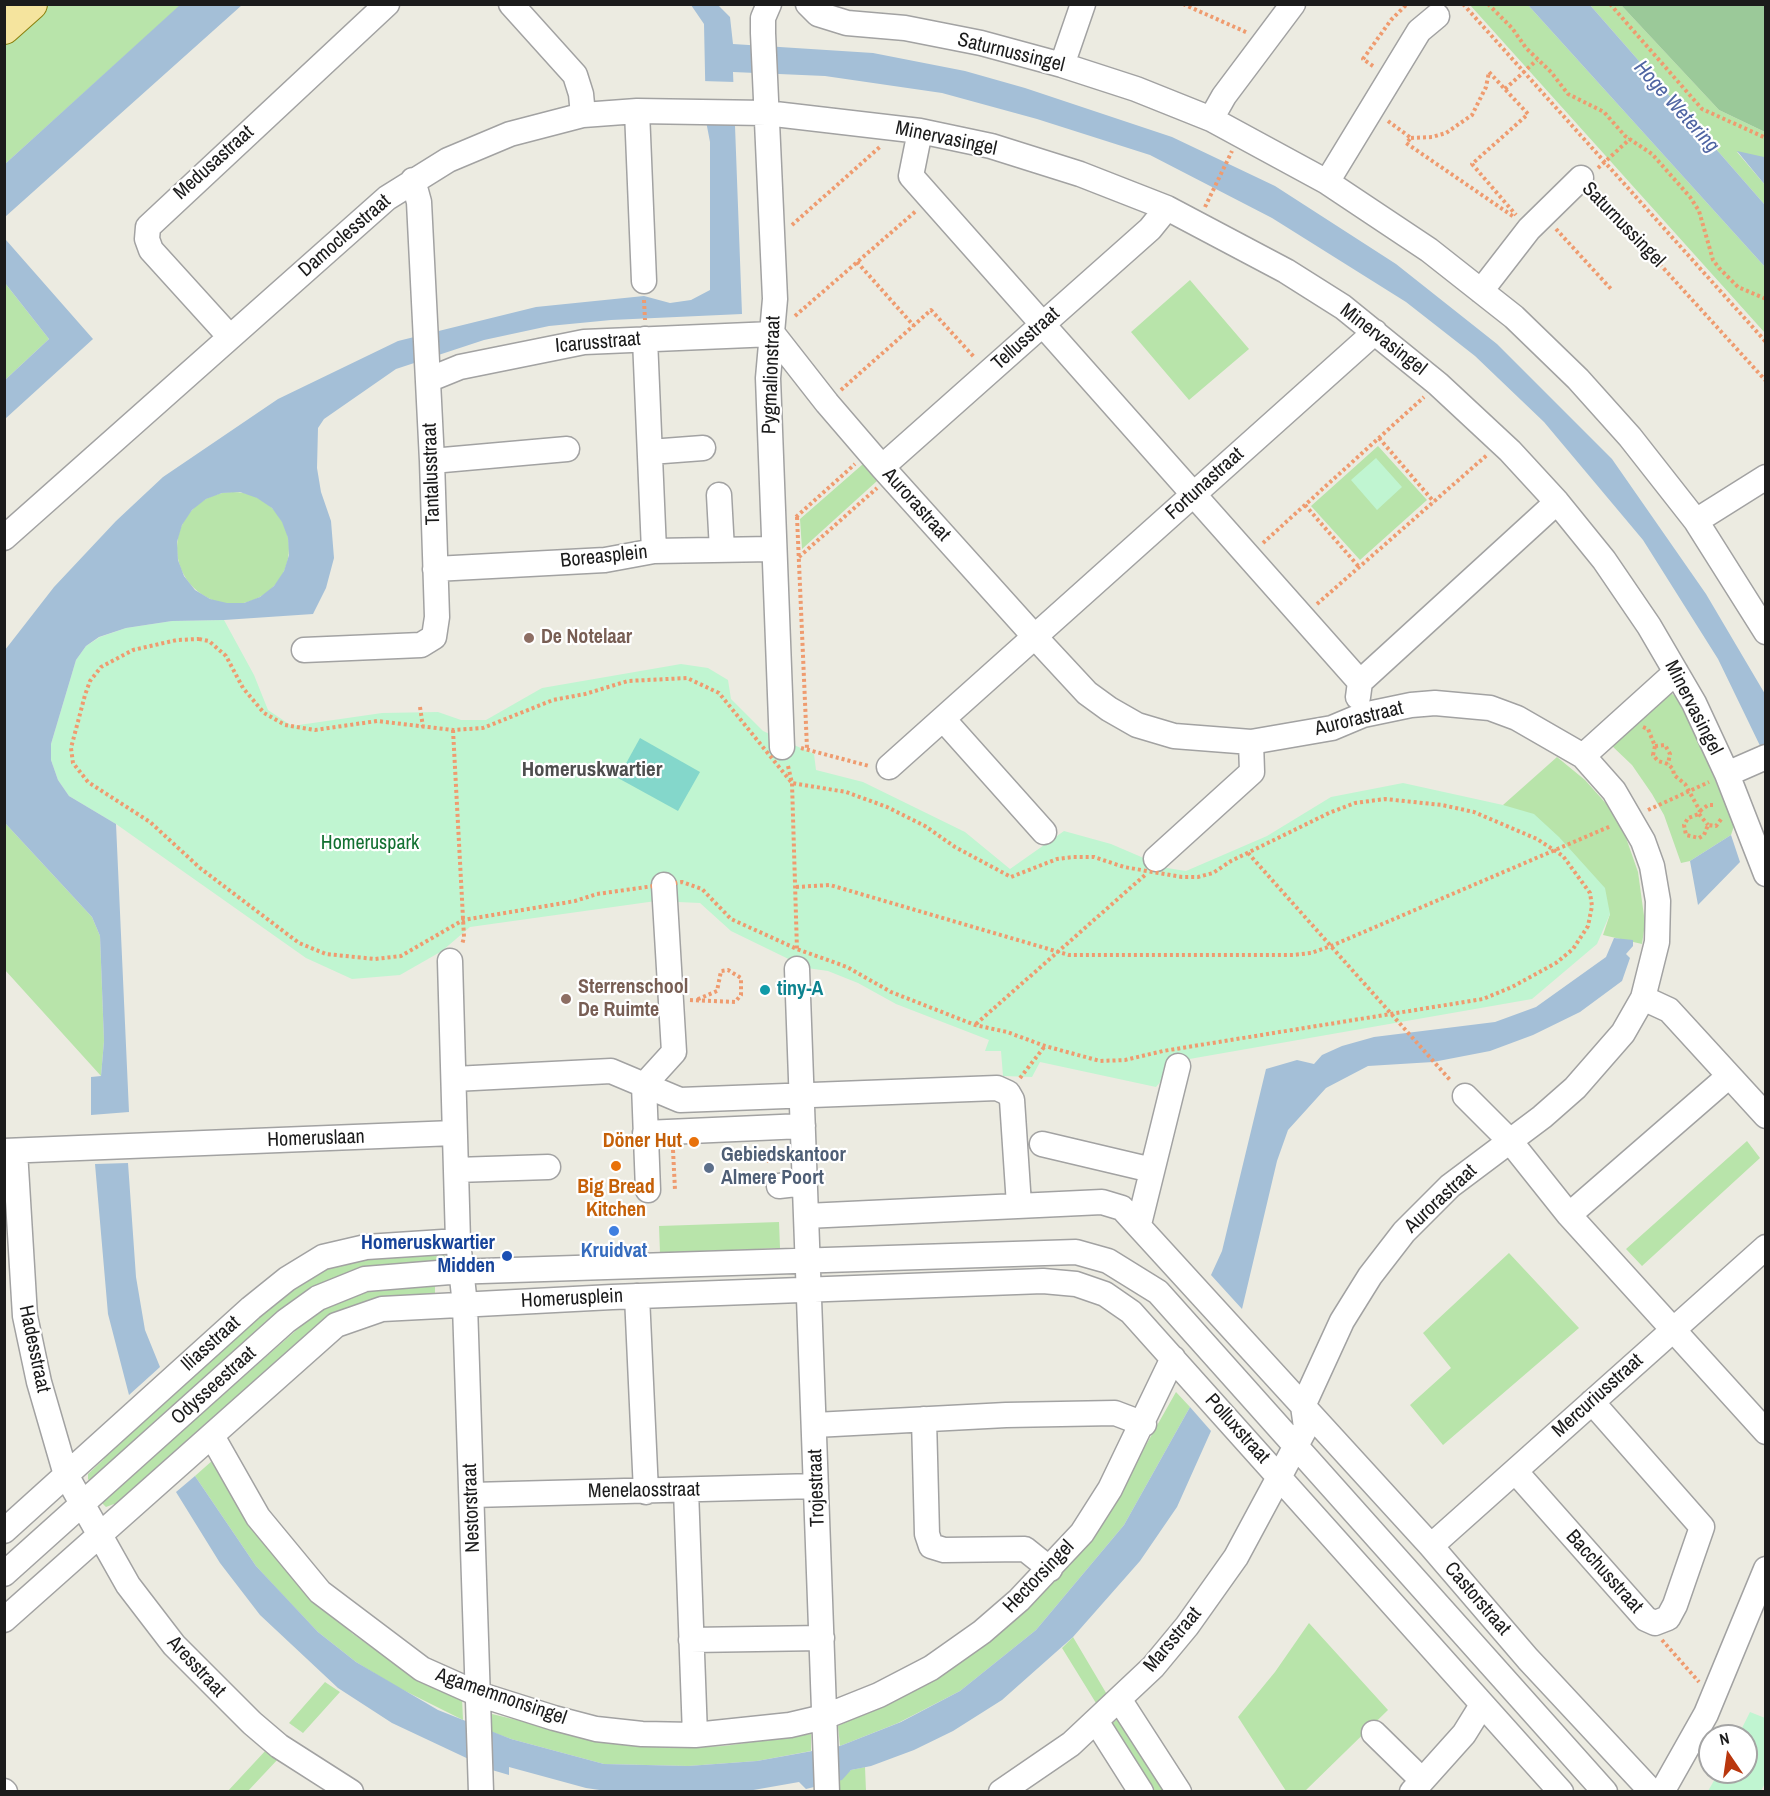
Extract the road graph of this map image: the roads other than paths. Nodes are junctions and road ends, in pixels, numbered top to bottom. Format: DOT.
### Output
graph roads {
  1 [pos="31,4"];
  2 [pos="387,4"];
  3 [pos="511,4"];
  4 [pos="769,4"];
  5 [pos="808,4"];
  6 [pos="1083,4"];
  7 [pos="1293,4"];
  8 [pos="1437,16"];
  9 [pos="4,28"];
  10 [pos="1062,65"];
  11 [pos="637,111"];
  12 [pos="766,113"];
  13 [pos="583,115"];
  14 [pos="1211,119"];
  15 [pos="911,130"];
  16 [pos="1581,178"];
  17 [pos="413,180"];
  18 [pos="1327,182"];
  19 [pos="1167,208"];
  20 [pos="644,286"];
  21 [pos="1481,291"];
  22 [pos="1043,325"];
  23 [pos="645,331"];
  24 [pos="1375,332"];
  25 [pos="773,334"];
  26 [pos="230,337"];
  27 [pos="427,370"];
  28 [pos="703,448"];
  29 [pos="567,449"];
  30 [pos="650,452"];
  31 [pos="432,461"];
  32 [pos="881,465"];
  33 [pos="1766,477"];
  34 [pos="1194,493"];
  35 [pos="718,495"];
  36 [pos="1557,502"];
  37 [pos="1696,521"];
  38 [pos="4,538"];
  39 [pos="722,549"];
  40 [pos="772,549"];
  41 [pos="654,551"];
  42 [pos="435,569"];
  43 [pos="1766,632"];
  44 [pos="1035,638"];
  45 [pos="304,650"];
  46 [pos="1676,672"];
  47 [pos="1360,682"];
  48 [pos="1363,715"];
  49 [pos="943,719"];
  50 [pos="1251,742"];
  51 [pos="782,747"];
  52 [pos="1583,756"];
  53 [pos="1766,757"];
  54 [pos="889,767"];
  55 [pos="1734,771"];
  56 [pos="1044,832"];
  57 [pos="1153,865"];
  58 [pos="1766,874"];
  59 [pos="664,885"];
  60 [pos="797,959"];
  61 [pos="450,961"];
  62 [pos="1643,998"];
  63 [pos="1179,1066"];
  64 [pos="1729,1076"];
  65 [pos="454,1079"];
  66 [pos="644,1085"];
  67 [pos="801,1096"];
  68 [pos="1465,1096"];
  69 [pos="1766,1116"];
  70 [pos="803,1126"];
  71 [pos="645,1132"];
  72 [pos="454,1133"];
  73 [pos="1510,1141"];
  74 [pos="1042,1144"];
  75 [pos="10,1151"];
  76 [pos="548,1167"];
  77 [pos="456,1170"];
  78 [pos="1152,1170"];
  79 [pos="805,1183"];
  80 [pos="779,1186"];
  81 [pos="648,1190"];
  82 [pos="1019,1205"];
  83 [pos="1569,1215"];
  84 [pos="806,1216"];
  85 [pos="1139,1224"];
  86 [pos="458,1241"];
  87 [pos="1766,1247"];
  88 [pos="808,1260"];
  89 [pos="460,1272"];
  90 [pos="810,1291"];
  91 [pos="637,1296"];
  92 [pos="465,1305"];
  93 [pos="336,1325"];
  94 [pos="1673,1330"];
  95 [pos="1173,1358"];
  96 [pos="1592,1402"];
  97 [pos="1303,1406"];
  98 [pos="924,1419"];
  99 [pos="1144,1424"];
  100 [pos="815,1425"];
  101 [pos="1766,1432"];
  102 [pos="212,1436"];
  103 [pos="1295,1446"];
  104 [pos="1515,1471"];
  105 [pos="66,1474"];
  106 [pos="1279,1477"];
  107 [pos="816,1486"];
  108 [pos="686,1490"];
  109 [pos="646,1492"];
  110 [pos="472,1495"];
  111 [pos="84,1503"];
  112 [pos="4,1531"];
  113 [pos="100,1535"];
  114 [pos="1431,1546"];
  115 [pos="1050,1569"];
  116 [pos="1766,1569"];
  117 [pos="4,1574"];
  118 [pos="4,1620"];
  119 [pos="822,1638"];
  120 [pos="691,1640"];
  121 [pos="1119,1699"];
  122 [pos="478,1702"];
  123 [pos="1482,1705"];
  124 [pos="1096,1721"];
  125 [pos="824,1725"];
  126 [pos="1374,1733"];
  127 [pos="695,1735"];
  128 [pos="481,1781"];
  129 [pos="1417,1786"];
  130 [pos="827,1789"];
  131 [pos="351,1791"];
  132 [pos="1001,1791"];
  133 [pos="1141,1791"];
  134 [pos="1179,1791"];
  135 [pos="1561,1791"];
  136 [pos="1605,1791"];
  137 [pos="1652,1791"];
  138 [pos="1662,1791"];
  1 -- 9 [label="main road"];
  2 -- 26 [label="street, Medusastraat"];
  3 -- 13 [label="street"];
  4 -- 12 [label="street, Pygmalionstraat"];
  5 -- 10 [label="street, Saturnussingel"];
  6 -- 10 [label="street"];
  7 -- 14 [label="street"];
  8 -- 18 [label="street"];
  10 -- 14 [label="street, Saturnussingel"];
  11 -- 12 [label="street, Damoclesstraat"];
  11 -- 13 [label="street, Damoclesstraat"];
  11 -- 20 [label="street"];
  12 -- 15 [label="street, Minervasingel"];
  12 -- 25 [label="street, Pygmalionstraat"];
  13 -- 17 [label="street, Damoclesstraat"];
  14 -- 18 [label="street, Saturnussingel"];
  15 -- 19 [label="street, Minervasingel"];
  15 -- 22 [label="street"];
  16 -- 21 [label="street, Saturnussingel"];
  17 -- 26 [label="street, Damoclesstraat"];
  17 -- 27 [label="street, Tantalusstraat"];
  18 -- 21 [label="street, Saturnussingel"];
  19 -- 22 [label="street, Tellusstraat"];
  19 -- 24 [label="street, Minervasingel"];
  21 -- 37 [label="street, Saturnussingel"];
  22 -- 32 [label="street, Tellusstraat"];
  22 -- 34 [label="street"];
  23 -- 25 [label="street, Icarusstraat"];
  23 -- 27 [label="street, Icarusstraat"];
  23 -- 30 [label="street"];
  24 -- 34 [label="street, Fortunastraat"];
  24 -- 36 [label="street, Minervasingel"];
  25 -- 32 [label="street, Aurorastraat"];
  25 -- 40 [label="street, Pygmalionstraat"];
  26 -- 38 [label="street, Damoclesstraat"];
  27 -- 31 [label="street, Tantalusstraat"];
  28 -- 30 [label="street"];
  29 -- 31 [label="street"];
  30 -- 41 [label="street"];
  31 -- 42 [label="street, Tantalusstraat"];
  32 -- 44 [label="street, Aurorastraat"];
  33 -- 37 [label="street"];
  34 -- 44 [label="street, Fortunastraat"];
  34 -- 47 [label="street"];
  35 -- 39 [label="street"];
  36 -- 46 [label="street, Minervasingel"];
  36 -- 47 [label="street"];
  37 -- 43 [label="street, Saturnussingel"];
  39 -- 40 [label="street, Boreasplein"];
  39 -- 41 [label="street, Boreasplein"];
  40 -- 51 [label="street, Pygmalionstraat"];
  41 -- 42 [label="street, Boreasplein"];
  42 -- 45 [label="street, Tantalusstraat"];
  44 -- 49 [label="street, Fortunastraat"];
  44 -- 50 [label="street, Aurorastraat"];
  46 -- 52 [label="street"];
  46 -- 55 [label="street, Minervasingel"];
  47 -- 48 [label="street"];
  48 -- 50 [label="street, Aurorastraat"];
  48 -- 52 [label="street, Aurorastraat"];
  49 -- 54 [label="street, Fortunastraat"];
  49 -- 56 [label="street"];
  50 -- 57 [label="street"];
  52 -- 62 [label="street, Aurorastraat"];
  53 -- 55 [label="street"];
  55 -- 58 [label="street, Minervasingel"];
  59 -- 66 [label="street"];
  60 -- 67 [label="street, Trojestraat"];
  61 -- 65 [label="street"];
  62 -- 64 [label="street"];
  62 -- 73 [label="street, Aurorastraat"];
  63 -- 78 [label="street"];
  64 -- 69 [label="street"];
  64 -- 83 [label="street"];
  65 -- 66 [label="street"];
  65 -- 72 [label="street"];
  66 -- 67 [label="street"];
  66 -- 71 [label="street"];
  67 -- 70 [label="street, Trojestraat"];
  67 -- 82 [label="street"];
  68 -- 73 [label="street"];
  70 -- 71 [label="street"];
  70 -- 79 [label="street, Trojestraat"];
  71 -- 81 [label="street"];
  72 -- 75 [label="street, Homeruslaan"];
  72 -- 77 [label="street"];
  73 -- 83 [label="street"];
  73 -- 97 [label="street, Aurorastraat"];
  74 -- 78 [label="street"];
  75 -- 105 [label="street, Hadesstraat"];
  76 -- 77 [label="street"];
  77 -- 86 [label="street"];
  78 -- 85 [label="street"];
  79 -- 80 [label="street"];
  79 -- 84 [label="street, Trojestraat"];
  82 -- 84 [label="street, Castorstraat"];
  82 -- 85 [label="street, Castorstraat"];
  83 -- 94 [label="street"];
  84 -- 88 [label="street, Trojestraat"];
  85 -- 97 [label="street, Castorstraat"];
  86 -- 89 [label="street"];
  86 -- 105 [label="street, Iliasstraat"];
  87 -- 94 [label="street, Mercuriusstraat"];
  88 -- 89 [label="street, Odysseestraat"];
  88 -- 90 [label="street, Trojestraat"];
  88 -- 103 [label="street, Odysseestraat"];
  89 -- 92 [label="street"];
  89 -- 111 [label="street, Odysseestraat"];
  90 -- 91 [label="street, Homerusplein"];
  90 -- 95 [label="street, Polluxstraat"];
  90 -- 100 [label="street, Trojestraat"];
  91 -- 92 [label="street, Homerusplein"];
  91 -- 109 [label="street"];
  92 -- 93 [label="street, Homerusplein"];
  92 -- 110 [label="street, Nestorstraat"];
  93 -- 102 [label="street, Odysseestraat"];
  94 -- 96 [label="street, Mercuriusstraat"];
  94 -- 101 [label="street"];
  95 -- 99 [label="street, Hectorsingel"];
  95 -- 106 [label="street, Polluxstraat"];
  96 -- 104 [label="street, Mercuriusstraat"];
  96 -- 104 [label="street, Bacchusstraat"];
  97 -- 103 [label="street, Aurorastraat"];
  97 -- 114 [label="street, Castorstraat"];
  98 -- 99 [label="street"];
  98 -- 100 [label="street"];
  98 -- 115 [label="street"];
  99 -- 115 [label="street, Hectorsingel"];
  100 -- 107 [label="street, Trojestraat"];
  102 -- 113 [label="street, Odysseestraat"];
  102 -- 122 [label="street, Agamemnonsingel"];
  103 -- 106 [label="street, Marsstraat"];
  103 -- 136 [label="street, Odysseestraat"];
  104 -- 114 [label="street, Mercuriusstraat"];
  105 -- 111 [label="street, Hadesstraat"];
  105 -- 112 [label="street, Iliasstraat"];
  106 -- 121 [label="street, Marsstraat"];
  106 -- 123 [label="street, Polluxstraat"];
  107 -- 108 [label="street, Menelaosstraat"];
  107 -- 119 [label="street, Trojestraat"];
  108 -- 109 [label="street, Menelaosstraat"];
  108 -- 120 [label="street"];
  109 -- 110 [label="street, Menelaosstraat"];
  110 -- 122 [label="street, Nestorstraat"];
  111 -- 113 [label="street, Aresstraat"];
  111 -- 117 [label="street, Odysseestraat"];
  113 -- 118 [label="street, Odysseestraat"];
  113 -- 131 [label="street, Aresstraat"];
  114 -- 137 [label="street, Castorstraat"];
  115 -- 125 [label="street, Hectorsingel"];
  116 -- 138 [label="street"];
  119 -- 120 [label="street"];
  119 -- 125 [label="street, Trojestraat"];
  120 -- 127 [label="street"];
  121 -- 124 [label="street, Marsstraat"];
  121 -- 134 [label="street"];
  122 -- 127 [label="street, Agamemnonsingel"];
  122 -- 128 [label="street, Nestorstraat"];
  123 -- 129 [label="street"];
  123 -- 135 [label="street, Polluxstraat"];
  124 -- 132 [label="street, Marsstraat"];
  124 -- 133 [label="street"];
  125 -- 127 [label="street, Agamemnonsingel"];
  125 -- 130 [label="street, Trojestraat"];
  126 -- 129 [label="street"];
}
